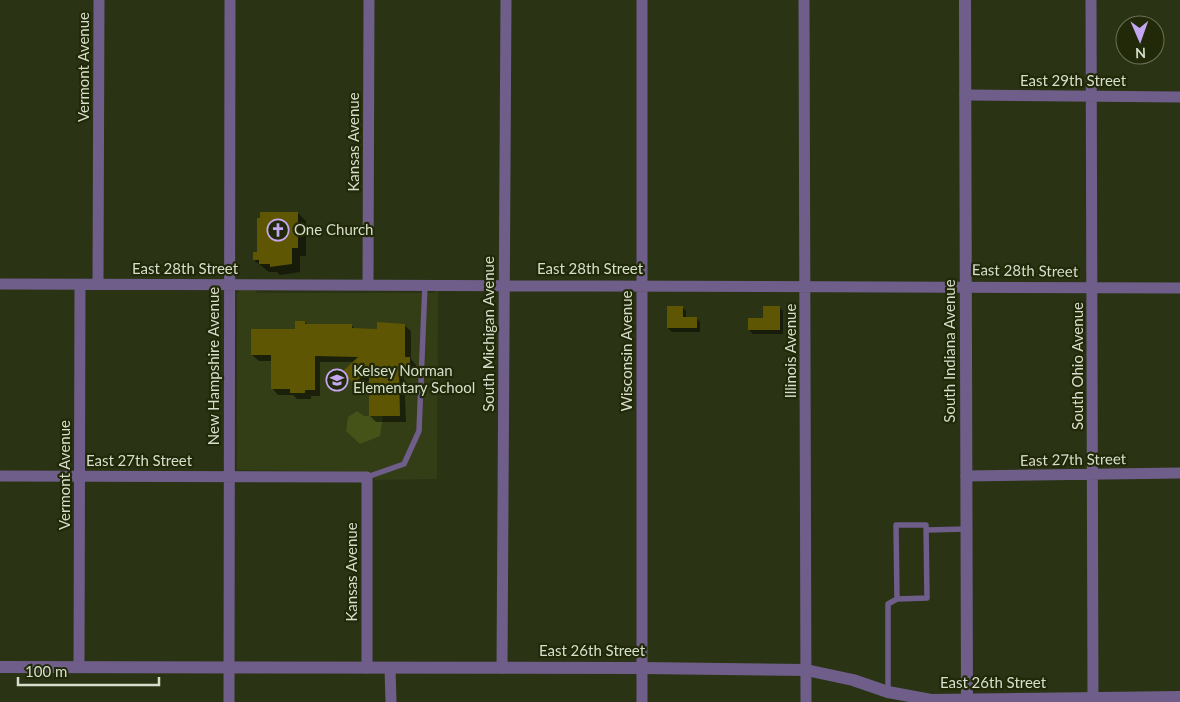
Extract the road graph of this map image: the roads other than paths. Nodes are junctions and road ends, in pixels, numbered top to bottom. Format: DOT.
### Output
graph roads {
  1 [pos="99,0"];
  2 [pos="230,0"];
  3 [pos="369,0"];
  4 [pos="506,0"];
  5 [pos="642,0"];
  6 [pos="804,0"];
  7 [pos="965,0"];
  8 [pos="1091,0"];
  9 [pos="965,95"];
  10 [pos="1091,96"];
  11 [pos="1180,96"];
  12 [pos="0,284"];
  13 [pos="80,284"];
  14 [pos="98,284"];
  15 [pos="230,284"];
  16 [pos="368,284"];
  17 [pos="425,284"];
  18 [pos="504,284"];
  19 [pos="642,284"];
  20 [pos="806,285"];
  21 [pos="967,285"];
  22 [pos="1093,286"];
  23 [pos="1180,288"];
  24 [pos="1180,473"];
  25 [pos="1093,474"];
  26 [pos="0,476"];
  27 [pos="80,476"];
  28 [pos="229,476"];
  29 [pos="966,476"];
  30 [pos="367,477"];
  31 [pos="966,529"];
  32 [pos="926,530"];
  33 [pos="897,598"];
  34 [pos="0,667"];
  35 [pos="80,667"];
  36 [pos="229,667"];
  37 [pos="368,668"];
  38 [pos="390,668"];
  39 [pos="502,668"];
  40 [pos="642,668"];
  41 [pos="806,670"];
  42 [pos="888,692"];
  43 [pos="1180,697"];
  44 [pos="1093,700"];
  45 [pos="967,701"];
  46 [pos="229,702"];
  47 [pos="391,702"];
  48 [pos="642,702"];
  49 [pos="806,702"];
  1 -- 14 [label="street, Vermont Avenue"];
  2 -- 15 [label="street, New Hampshire Avenue"];
  3 -- 16 [label="street, Kansas Avenue"];
  4 -- 18 [label="street, South Michigan Avenue"];
  5 -- 19 [label="street, Wisconsin Avenue"];
  6 -- 20 [label="street, Illinois Avenue"];
  7 -- 9 [label="street, South Indiana Avenue"];
  8 -- 10 [label="street, South Ohio Avenue"];
  9 -- 10 [label="street, East 29th Street"];
  9 -- 21 [label="street, South Indiana Avenue"];
  10 -- 11 [label="street, East 29th Street"];
  10 -- 22 [label="street, South Ohio Avenue"];
  12 -- 13 [label="street, East 28th Street"];
  13 -- 14 [label="street, East 28th Street"];
  13 -- 27 [label="street, Vermont Avenue"];
  14 -- 15 [label="street, East 28th Street"];
  15 -- 16 [label="street, East 28th Street"];
  15 -- 28 [label="street, New Hampshire Avenue"];
  16 -- 17 [label="street, East 28th Street"];
  17 -- 18 [label="street, East 28th Street"];
  17 -- 30 [label="lane"];
  18 -- 19 [label="street, East 28th Street"];
  18 -- 39 [label="street, South Michigan Avenue"];
  19 -- 20 [label="street, East 28th Street"];
  19 -- 40 [label="street, Wisconsin Avenue"];
  20 -- 21 [label="street, East 28th Street"];
  20 -- 41 [label="street, Illinois Avenue"];
  21 -- 22 [label="street, East 28th Street"];
  21 -- 29 [label="street, South Indiana Avenue"];
  22 -- 23 [label="street, East 28th Street"];
  22 -- 25 [label="street, South Ohio Avenue"];
  24 -- 25 [label="street, East 27th Street"];
  25 -- 29 [label="street, East 27th Street"];
  25 -- 44 [label="street, South Ohio Avenue"];
  26 -- 27 [label="street, East 27th Street"];
  27 -- 28 [label="street, East 27th Street"];
  27 -- 35 [label="street, Vermont Avenue"];
  28 -- 30 [label="street, East 27th Street"];
  28 -- 36 [label="street, New Hampshire Avenue"];
  29 -- 31 [label="street, South Indiana Avenue"];
  30 -- 37 [label="street, Kansas Avenue"];
  31 -- 32 [label="lane"];
  31 -- 45 [label="street, South Indiana Avenue"];
  32 -- 33 [label="lane"];
  32 -- 33 [label="lane"];
  33 -- 42 [label="lane"];
  34 -- 35 [label="street, East 26th Street"];
  35 -- 36 [label="street, East 26th Street"];
  36 -- 37 [label="street, East 26th Street"];
  36 -- 46 [label="street, New Hampshire Avenue"];
  37 -- 38 [label="street, East 26th Street"];
  38 -- 39 [label="street, East 26th Street"];
  38 -- 47 [label="street"];
  39 -- 40 [label="street, East 26th Street"];
  40 -- 41 [label="street, East 26th Street"];
  40 -- 48 [label="street, Wisconsin Avenue"];
  41 -- 42 [label="street, East 26th Street"];
  41 -- 49 [label="street, Illinois Avenue"];
  42 -- 45 [label="street, East 26th Street"];
  43 -- 44 [label="street, East 26th Street"];
  44 -- 45 [label="street, East 26th Street"];
}
